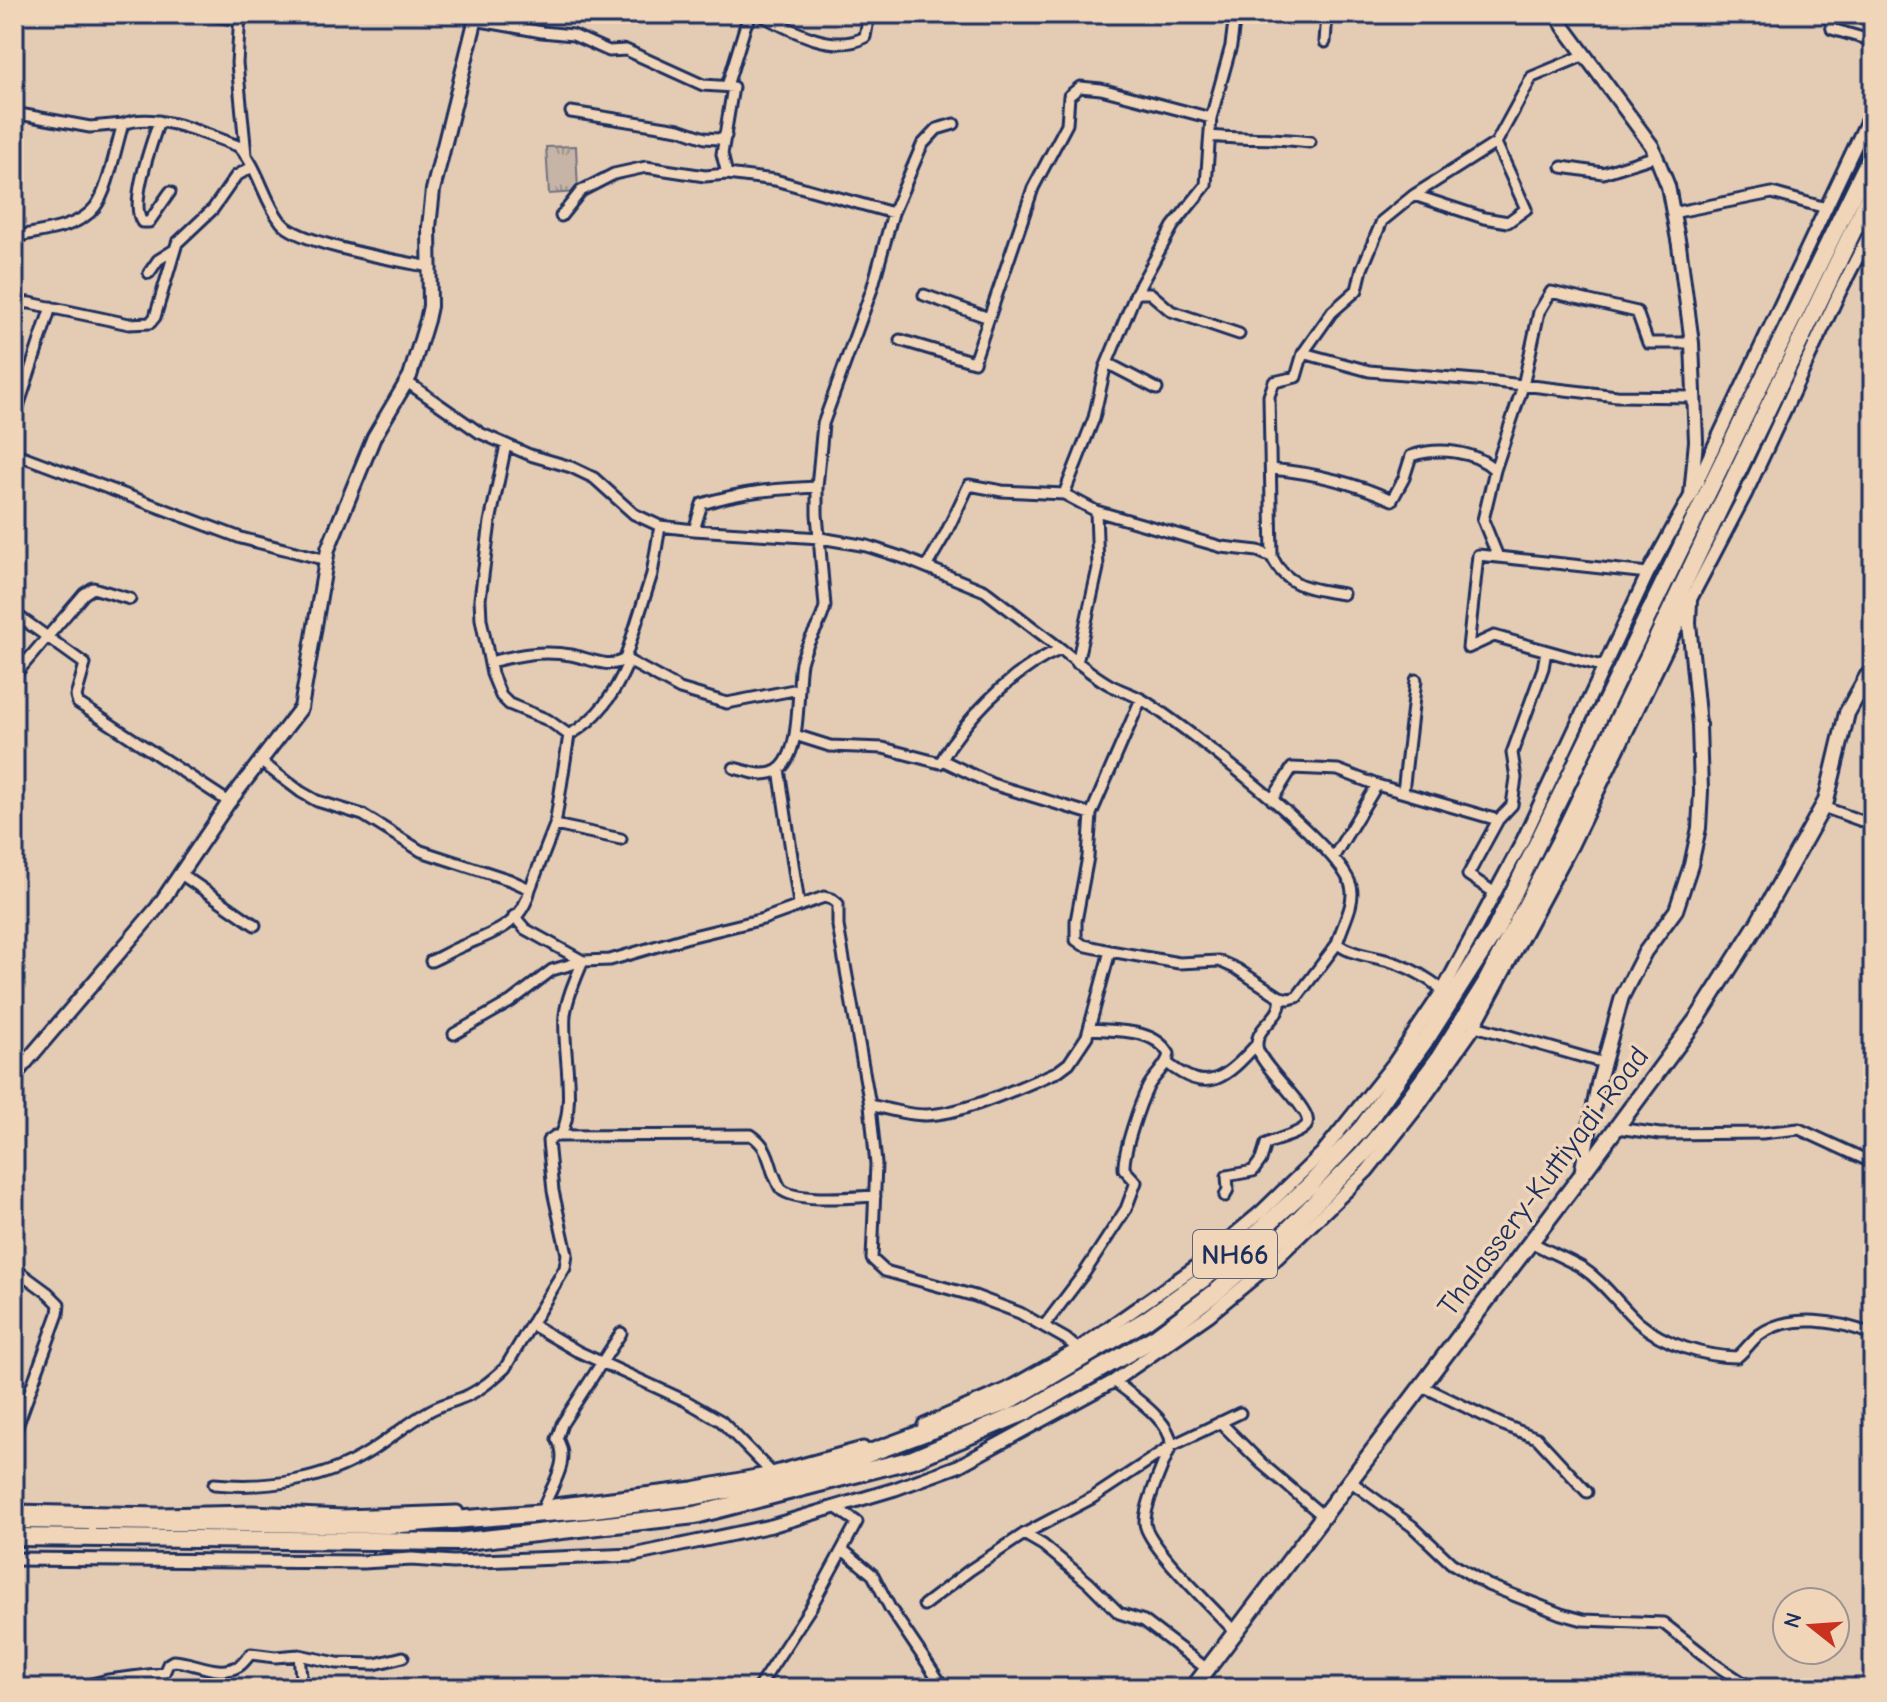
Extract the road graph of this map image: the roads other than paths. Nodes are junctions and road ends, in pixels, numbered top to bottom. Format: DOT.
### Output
graph roads {
  1 [pos="205,14"];
  2 [pos="753,14"];
  3 [pos="759,14"];
  4 [pos="869,14"];
  5 [pos="1235,14"];
  6 [pos="1327,14"];
  7 [pos="1558,14"];
  8 [pos="1829,14"];
  9 [pos="239,17"];
  10 [pos="476,17"];
  11 [pos="1873,41"];
  12 [pos="1325,42"];
  13 [pos="1585,55"];
  14 [pos="727,86"];
  15 [pos="1873,108"];
  16 [pos="571,112"];
  17 [pos="14,113"];
  18 [pos="1211,118"];
  19 [pos="159,121"];
  20 [pos="123,124"];
  21 [pos="954,124"];
  22 [pos="726,136"];
  23 [pos="1210,136"];
  24 [pos="1310,142"];
  25 [pos="1496,143"];
  26 [pos="1873,152"];
  27 [pos="246,155"];
  28 [pos="1656,156"];
  29 [pos="252,167"];
  30 [pos="1562,167"];
  31 [pos="727,174"];
  32 [pos="1873,189"];
  33 [pos="170,192"];
  34 [pos="1414,195"];
  35 [pos="1826,208"];
  36 [pos="893,213"];
  37 [pos="1672,213"];
  38 [pos="561,216"];
  39 [pos="1873,227"];
  40 [pos="14,237"];
  41 [pos="174,250"];
  42 [pos="430,267"];
  43 [pos="149,273"];
  44 [pos="1136,293"];
  45 [pos="924,295"];
  46 [pos="14,302"];
  47 [pos="51,307"];
  48 [pos="989,318"];
  49 [pos="1239,334"];
  50 [pos="900,340"];
  51 [pos="1692,343"];
  52 [pos="1303,353"];
  53 [pos="1107,363"];
  54 [pos="407,382"];
  55 [pos="1523,386"];
  56 [pos="1157,389"];
  57 [pos="1695,397"];
  58 [pos="14,419"];
  59 [pos="506,445"];
  60 [pos="14,453"];
  61 [pos="1271,469"];
  62 [pos="1495,470"];
  63 [pos="817,487"];
  64 [pos="1064,494"];
  65 [pos="1691,495"];
  66 [pos="1096,511"];
  67 [pos="660,526"];
  68 [pos="694,530"];
  69 [pos="820,538"];
  70 [pos="1272,557"];
  71 [pos="1498,557"];
  72 [pos="327,560"];
  73 [pos="926,567"];
  74 [pos="1648,573"];
  75 [pos="1343,594"];
  76 [pos="130,599"];
  77 [pos="1690,600"];
  78 [pos="14,613"];
  79 [pos="47,635"];
  80 [pos="1061,649"];
  81 [pos="1546,651"];
  82 [pos="627,661"];
  83 [pos="490,662"];
  84 [pos="1077,663"];
  85 [pos="1605,667"];
  86 [pos="1873,672"];
  87 [pos="14,676"];
  88 [pos="1416,680"];
  89 [pos="799,689"];
  90 [pos="1141,699"];
  91 [pos="569,735"];
  92 [pos="795,735"];
  93 [pos="942,760"];
  94 [pos="260,761"];
  95 [pos="734,768"];
  96 [pos="779,769"];
  97 [pos="1377,785"];
  98 [pos="1403,792"];
  99 [pos="1272,800"];
  100 [pos="229,802"];
  101 [pos="1823,807"];
  102 [pos="1091,814"];
  103 [pos="1498,820"];
  104 [pos="555,825"];
  105 [pos="1873,825"];
  106 [pos="621,839"];
  107 [pos="1333,858"];
  108 [pos="181,874"];
  109 [pos="530,889"];
  110 [pos="1495,893"];
  111 [pos="799,904"];
  112 [pos="514,916"];
  113 [pos="255,925"];
  114 [pos="1337,944"];
  115 [pos="1110,951"];
  116 [pos="431,961"];
  117 [pos="583,961"];
  118 [pos="1443,990"];
  119 [pos="1280,997"];
  120 [pos="1475,1026"];
  121 [pos="1089,1029"];
  122 [pos="454,1034"];
  123 [pos="1257,1044"];
  124 [pos="14,1049"];
  125 [pos="25,1063"];
  126 [pos="1167,1063"];
  127 [pos="1604,1063"];
  128 [pos="14,1076"];
  129 [pos="870,1105"];
  130 [pos="1617,1128"];
  131 [pos="561,1135"];
  132 [pos="1873,1163"];
  133 [pos="1580,1177"];
  134 [pos="875,1196"];
  135 [pos="1225,1196"];
  136 [pos="1531,1242"];
  137 [pos="14,1268"];
  138 [pos="531,1324"];
  139 [pos="1044,1326"];
  140 [pos="621,1333"];
  141 [pos="1873,1335"];
  142 [pos="1078,1349"];
  143 [pos="600,1362"];
  144 [pos="1114,1381"];
  145 [pos="1422,1386"];
  146 [pos="1240,1413"];
  147 [pos="1220,1422"];
  148 [pos="14,1435"];
  149 [pos="1171,1446"];
  150 [pos="772,1473"];
  151 [pos="1350,1481"];
  152 [pos="214,1484"];
  153 [pos="1587,1492"];
  154 [pos="544,1506"];
  155 [pos="835,1507"];
  156 [pos="14,1511"];
  157 [pos="1323,1516"];
  158 [pos="14,1520"];
  159 [pos="1024,1534"];
  160 [pos="14,1537"];
  161 [pos="843,1550"];
  162 [pos="14,1559"];
  163 [pos="924,1605"];
  164 [pos="1235,1632"];
  165 [pos="299,1655"];
  166 [pos="403,1657"];
  167 [pos="1207,1669"];
  168 [pos="75,1688"];
  169 [pos="302,1688"];
  170 [pos="758,1688"];
  171 [pos="944,1688"];
  172 [pos="1193,1688"];
  173 [pos="1751,1688"];
  1 -- 9 [label="street"];
  2 -- 14 [label="street"];
  3 -- 4 [label="street"];
  5 -- 18 [label="street"];
  6 -- 12 [label="street"];
  7 -- 13 [label="main road"];
  8 -- 11 [label="street"];
  9 -- 27 [label="street"];
  10 -- 14 [label="street"];
  10 -- 42 [label="main road"];
  13 -- 25 [label="street"];
  13 -- 28 [label="main road"];
  14 -- 22 [label="street"];
  15 -- 35 [label="street"];
  16 -- 22 [label="street"];
  17 -- 20 [label="street"];
  18 -- 23 [label="street"];
  18 -- 48 [label="street"];
  19 -- 20 [label="street"];
  19 -- 27 [label="street"];
  19 -- 33 [label="street"];
  20 -- 40 [label="street"];
  21 -- 36 [label="street"];
  22 -- 31 [label="street"];
  23 -- 24 [label="street"];
  23 -- 44 [label="street"];
  25 -- 34 [label="street"];
  25 -- 34 [label="street"];
  26 -- 158 [label="highway, NH66"];
  27 -- 29 [label="street"];
  28 -- 30 [label="street"];
  28 -- 37 [label="main road"];
  29 -- 41 [label="street"];
  29 -- 42 [label="street"];
  31 -- 36 [label="street"];
  31 -- 38 [label="street"];
  32 -- 160 [label="highway, NH66"];
  34 -- 52 [label="street"];
  35 -- 37 [label="street"];
  35 -- 65 [label="street"];
  36 -- 63 [label="street"];
  37 -- 51 [label="main road"];
  39 -- 77 [label="street"];
  41 -- 43 [label="street"];
  41 -- 47 [label="street"];
  42 -- 54 [label="main road"];
  44 -- 49 [label="street"];
  44 -- 53 [label="street"];
  45 -- 48 [label="street"];
  46 -- 47 [label="street"];
  47 -- 58 [label="street"];
  48 -- 50 [label="street"];
  51 -- 55 [label="street"];
  51 -- 57 [label="main road"];
  52 -- 55 [label="street"];
  52 -- 61 [label="street"];
  53 -- 56 [label="street"];
  53 -- 64 [label="street"];
  54 -- 59 [label="street"];
  54 -- 72 [label="main road"];
  55 -- 57 [label="street"];
  55 -- 62 [label="street"];
  57 -- 65 [label="main road"];
  59 -- 67 [label="street"];
  59 -- 83 [label="street"];
  60 -- 72 [label="street"];
  61 -- 62 [label="street"];
  61 -- 70 [label="street"];
  62 -- 71 [label="street"];
  63 -- 68 [label="street"];
  63 -- 69 [label="street"];
  64 -- 66 [label="street"];
  64 -- 73 [label="street"];
  65 -- 74 [label="street"];
  66 -- 70 [label="street"];
  66 -- 84 [label="street"];
  67 -- 68 [label="street"];
  67 -- 82 [label="street"];
  68 -- 69 [label="street"];
  69 -- 73 [label="street"];
  69 -- 89 [label="street"];
  70 -- 75 [label="street"];
  71 -- 74 [label="street"];
  71 -- 81 [label="street"];
  72 -- 94 [label="main road"];
  73 -- 80 [label="street"];
  74 -- 85 [label="street"];
  76 -- 79 [label="street"];
  77 -- 120 [label="street"];
  77 -- 127 [label="main road"];
  78 -- 79 [label="street"];
  79 -- 87 [label="street"];
  79 -- 100 [label="street"];
  80 -- 84 [label="street"];
  80 -- 93 [label="street"];
  81 -- 85 [label="street"];
  81 -- 103 [label="street"];
  82 -- 83 [label="street"];
  82 -- 89 [label="street"];
  82 -- 91 [label="street"];
  83 -- 91 [label="street"];
  84 -- 90 [label="street"];
  85 -- 110 [label="street"];
  86 -- 101 [label="main road, Thalassery-Kuttiyadi Road"];
  88 -- 98 [label="street"];
  89 -- 92 [label="street"];
  90 -- 99 [label="street"];
  90 -- 102 [label="street"];
  91 -- 104 [label="street"];
  92 -- 93 [label="street"];
  92 -- 96 [label="street"];
  93 -- 102 [label="street"];
  94 -- 100 [label="main road"];
  94 -- 109 [label="street"];
  95 -- 96 [label="street"];
  96 -- 111 [label="street"];
  97 -- 98 [label="street"];
  97 -- 99 [label="street"];
  97 -- 107 [label="street"];
  98 -- 103 [label="street"];
  99 -- 107 [label="street"];
  100 -- 108 [label="main road"];
  101 -- 105 [label="street"];
  101 -- 130 [label="main road, Thalassery-Kuttiyadi Road"];
  102 -- 115 [label="street"];
  103 -- 110 [label="street"];
  104 -- 106 [label="street"];
  104 -- 109 [label="street"];
  107 -- 114 [label="street"];
  108 -- 113 [label="street"];
  108 -- 125 [label="main road"];
  109 -- 112 [label="street"];
  110 -- 118 [label="street"];
  111 -- 117 [label="street"];
  111 -- 129 [label="street"];
  112 -- 116 [label="street"];
  112 -- 117 [label="street"];
  114 -- 118 [label="street"];
  114 -- 119 [label="street"];
  115 -- 119 [label="street"];
  115 -- 121 [label="street"];
  117 -- 122 [label="street"];
  117 -- 131 [label="street"];
  118 -- 142 [label="street"];
  119 -- 123 [label="street"];
  120 -- 127 [label="street"];
  120 -- 144 [label="street"];
  121 -- 126 [label="street"];
  121 -- 129 [label="street"];
  123 -- 126 [label="street"];
  123 -- 135 [label="street"];
  124 -- 125 [label="street"];
  125 -- 128 [label="main road"];
  126 -- 139 [label="street"];
  127 -- 133 [label="main road"];
  129 -- 134 [label="street"];
  130 -- 132 [label="street"];
  130 -- 133 [label="main road, Thalassery-Kuttiyadi Road"];
  131 -- 134 [label="street"];
  131 -- 138 [label="street"];
  133 -- 136 [label="main road, Thalassery-Kuttiyadi Road"];
  134 -- 139 [label="street"];
  136 -- 141 [label="street"];
  136 -- 145 [label="main road, Thalassery-Kuttiyadi Road"];
  137 -- 148 [label="street"];
  138 -- 143 [label="street"];
  138 -- 152 [label="street"];
  139 -- 142 [label="street"];
  140 -- 143 [label="street"];
  142 -- 150 [label="street"];
  143 -- 150 [label="street"];
  143 -- 154 [label="street"];
  144 -- 149 [label="street"];
  144 -- 155 [label="street"];
  145 -- 151 [label="main road, Thalassery-Kuttiyadi Road"];
  145 -- 153 [label="street"];
  146 -- 147 [label="street"];
  147 -- 149 [label="street"];
  147 -- 157 [label="street"];
  149 -- 159 [label="street"];
  149 -- 164 [label="street"];
  150 -- 154 [label="street"];
  151 -- 157 [label="main road, Thalassery-Kuttiyadi Road"];
  151 -- 173 [label="street"];
  154 -- 156 [label="street"];
  155 -- 161 [label="street"];
  155 -- 162 [label="street"];
  157 -- 164 [label="main road, Thalassery-Kuttiyadi Road"];
  159 -- 163 [label="street"];
  159 -- 167 [label="street"];
  161 -- 170 [label="street"];
  161 -- 171 [label="street"];
  164 -- 167 [label="main road, Thalassery-Kuttiyadi Road"];
  165 -- 166 [label="street"];
  165 -- 168 [label="street"];
  165 -- 169 [label="street"];
  167 -- 172 [label="main road, Thalassery-Kuttiyadi Road"];
}
